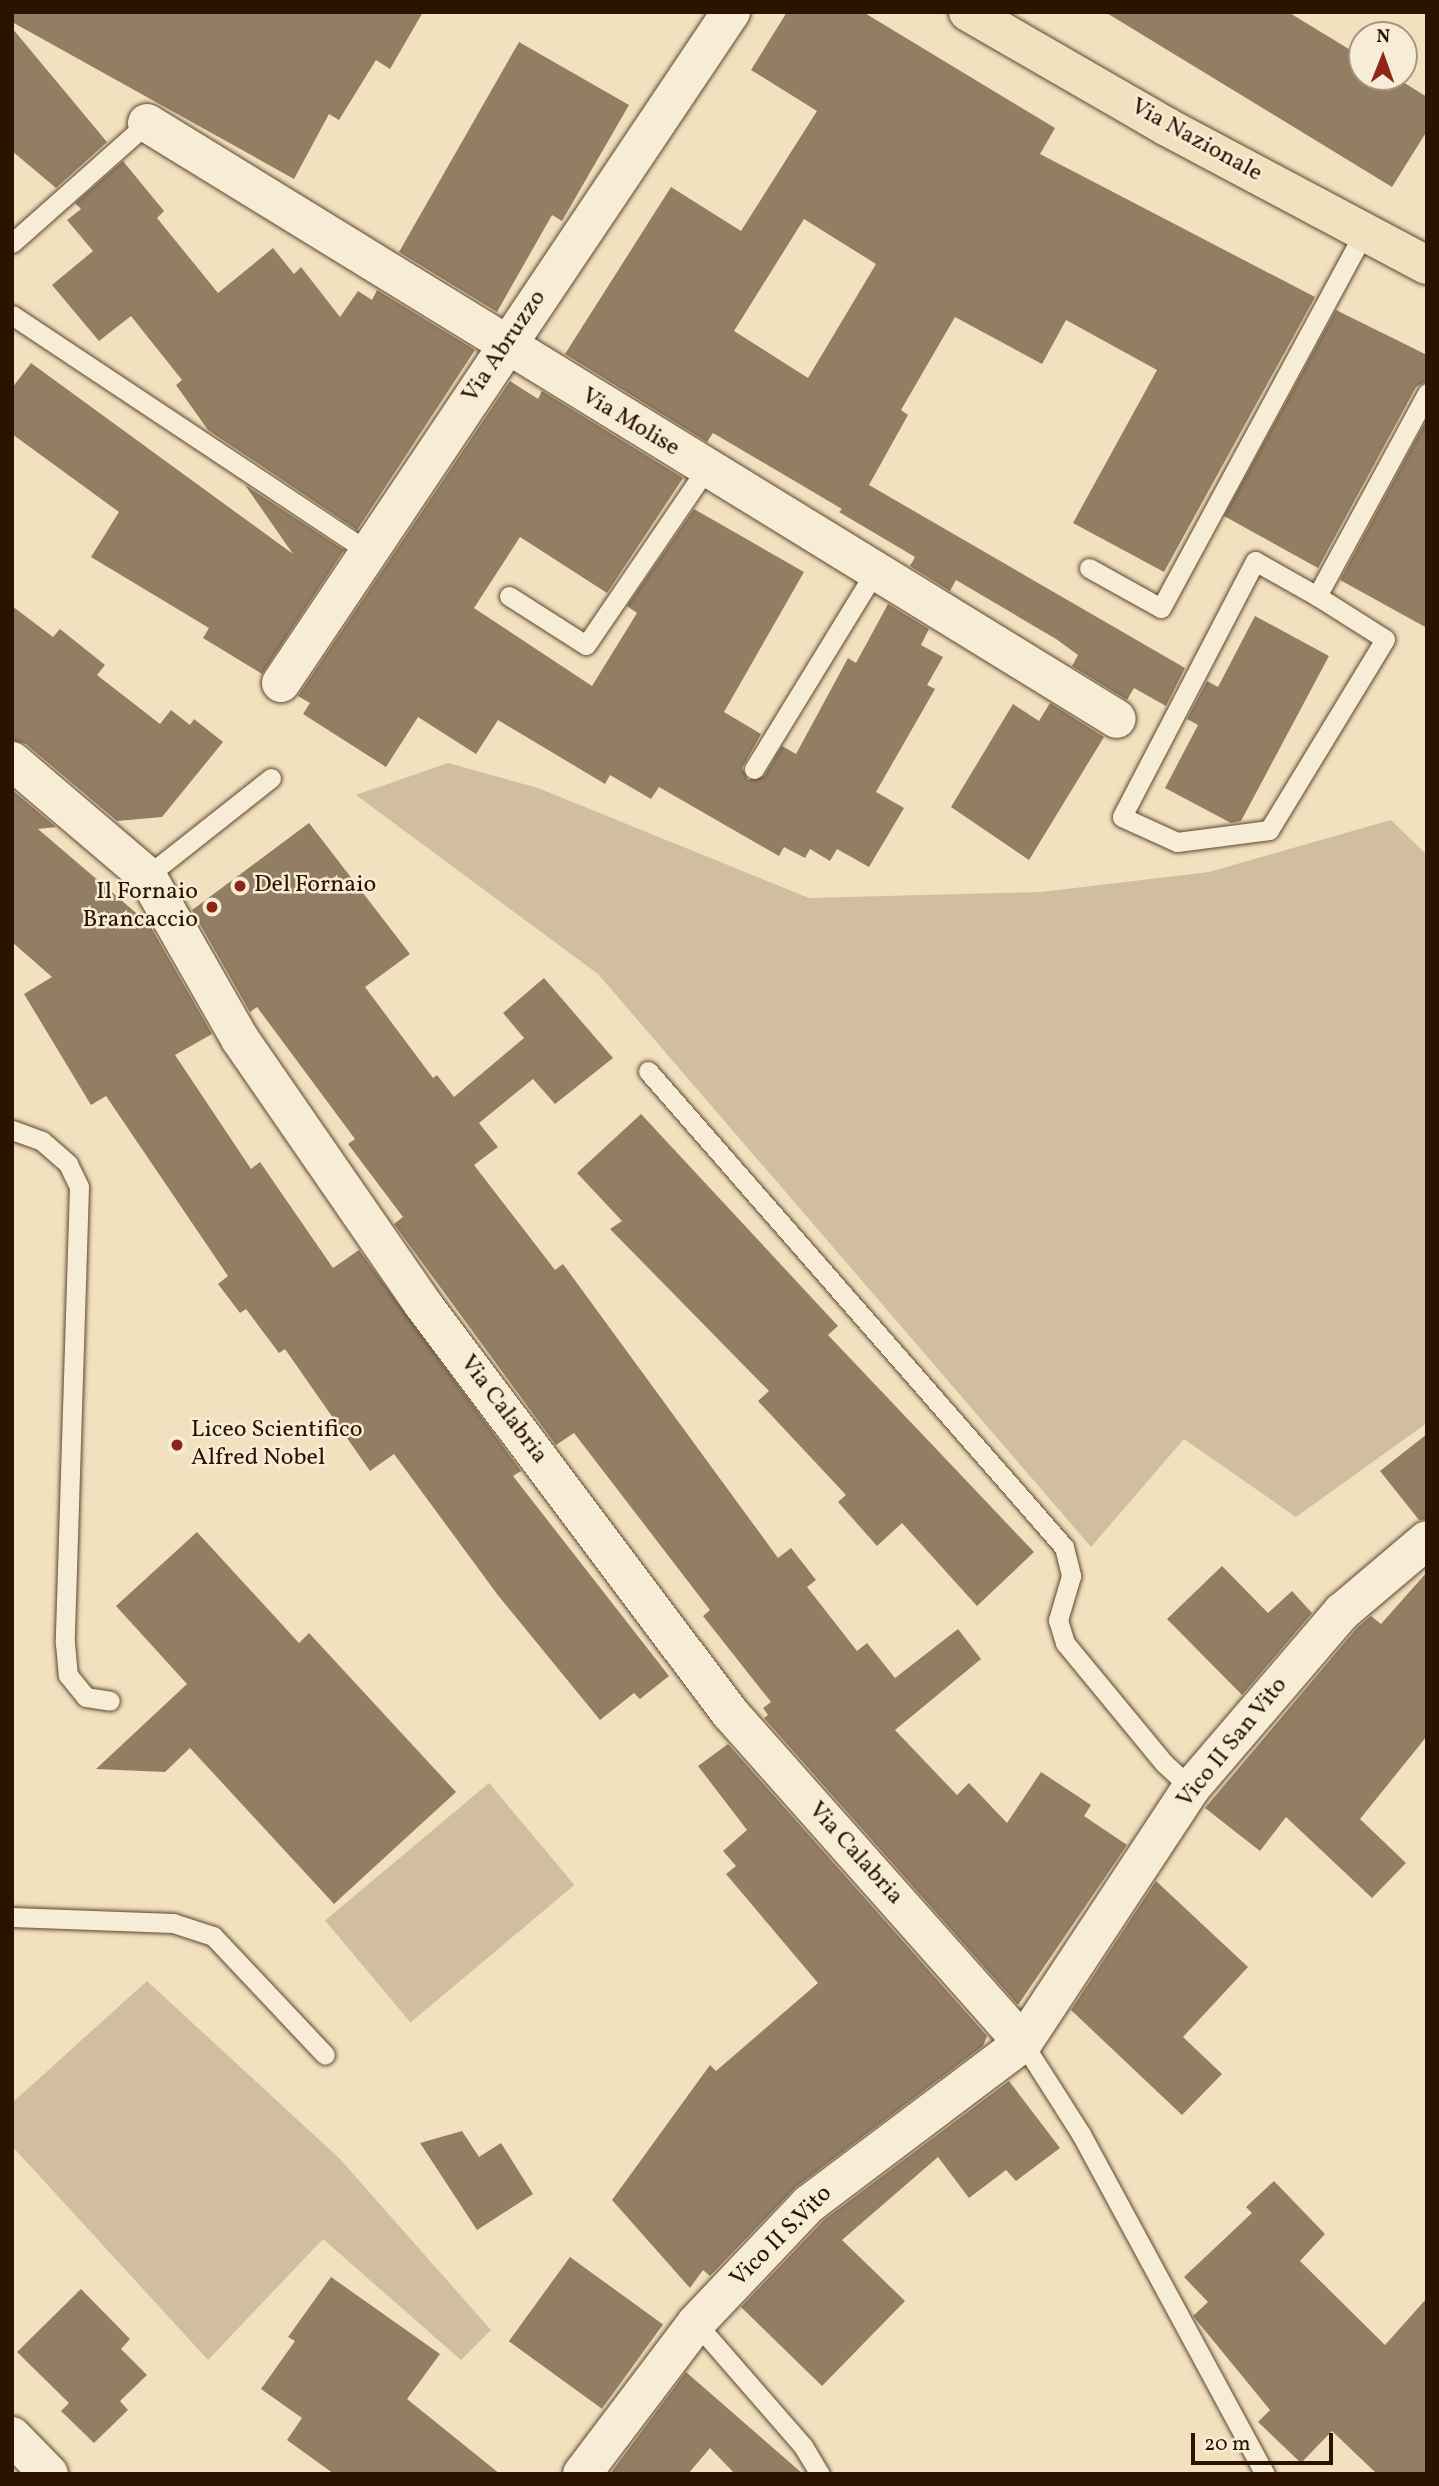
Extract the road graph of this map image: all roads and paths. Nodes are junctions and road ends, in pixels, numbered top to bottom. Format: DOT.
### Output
graph roads {
  1 [pos="731,12"];
  2 [pos="968,12"];
  3 [pos="147,123"];
  4 [pos="1364,232"];
  5 [pos="12,243"];
  6 [pos="1427,265"];
  7 [pos="12,315"];
  8 [pos="505,346"];
  9 [pos="1427,393"];
  10 [pos="706,469"];
  11 [pos="367,551"];
  12 [pos="1089,568"];
  13 [pos="874,573"];
  14 [pos="509,596"];
  15 [pos="1317,596"];
  16 [pos="281,683"];
  17 [pos="1117,719"];
  18 [pos="12,761"];
  19 [pos="754,769"];
  20 [pos="271,778"];
  21 [pos="148,876"];
  22 [pos="648,1071"];
  23 [pos="12,1130"];
  24 [pos="1427,1540"];
  25 [pos="110,1701"];
  26 [pos="1191,1787"];
  27 [pos="12,1917"];
  28 [pos="1023,2043"];
  29 [pos="325,2055"];
  30 [pos="696,2323"];
  31 [pos="12,2436"];
  32 [pos="49,2474"];
  33 [pos="582,2474"];
  34 [pos="820,2474"];
  35 [pos="1265,2474"];
  1 -- 8 [label="street, Via Abruzzo"];
  2 -- 4 [label="main road, Via Nazionale"];
  3 -- 5 [label="lane"];
  3 -- 8 [label="street, Via Molise"];
  4 -- 6 [label="main road, Via Nazionale"];
  4 -- 12 [label="lane"];
  7 -- 11 [label="lane"];
  8 -- 10 [label="street, Via Molise"];
  8 -- 11 [label="street, Via Abruzzo"];
  9 -- 15 [label="lane"];
  10 -- 13 [label="street, Via Molise"];
  10 -- 14 [label="lane"];
  11 -- 16 [label="street, Via Abruzzo"];
  13 -- 17 [label="street, Via Molise"];
  13 -- 19 [label="lane"];
  15 -- 15 [label="lane"];
  18 -- 21 [label="street, Via Calabria"];
  20 -- 21 [label="lane"];
  21 -- 28 [label="street, Via Calabria"];
  22 -- 26 [label="lane"];
  23 -- 25 [label="lane"];
  24 -- 26 [label="street, Vico II San Vito"];
  26 -- 28 [label="street, Vico II San Vito"];
  27 -- 29 [label="lane"];
  28 -- 30 [label="street, Vico II S.Vito"];
  28 -- 35 [label="lane"];
  30 -- 33 [label="street, Vico II S.Vito"];
  30 -- 34 [label="lane"];
  31 -- 32 [label="street"];
}
